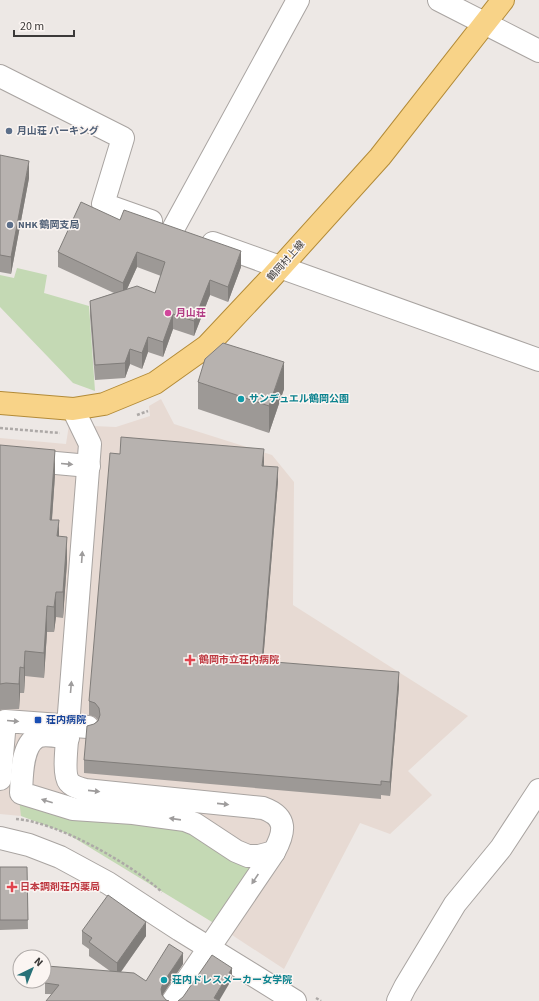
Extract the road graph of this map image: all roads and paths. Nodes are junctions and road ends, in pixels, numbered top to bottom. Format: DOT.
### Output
graph roads {
  1 [pos="298,0"];
  2 [pos="439,0"];
  3 [pos="503,0"];
  4 [pos="485,23"];
  5 [pos="539,51"];
  6 [pos="0,76"];
  7 [pos="186,234"];
  8 [pos="281,267"];
  9 [pos="539,360"];
  10 [pos="0,403"];
  11 [pos="73,409"];
  12 [pos="0,458"];
  13 [pos="88,466"];
  14 [pos="75,730"];
  15 [pos="0,779"];
  16 [pos="539,790"];
  17 [pos="10,792"];
  18 [pos="0,838"];
  19 [pos="274,852"];
  20 [pos="208,948"];
  21 [pos="173,1001"];
  22 [pos="295,1001"];
  23 [pos="398,1001"];
  1 -- 7 [label="street"];
  2 -- 4 [label="street"];
  3 -- 4 [label="main road, 鶴岡村上線"];
  4 -- 5 [label="street"];
  4 -- 8 [label="main road, 鶴岡村上線"];
  6 -- 7 [label="street"];
  7 -- 8 [label="street"];
  8 -- 9 [label="street"];
  8 -- 11 [label="main road, 鶴岡村上線"];
  10 -- 11 [label="main road, 鶴岡村上線"];
  11 -- 13 [label="street"];
  12 -- 13 [label="street, one-way"];
  14 -- 13 [label="street, one-way"];
  15 -- 14 [label="street, one-way"];
  14 -- 17 [label="street"];
  14 -- 19 [label="street, one-way"];
  16 -- 23 [label="street"];
  19 -- 17 [label="street, one-way"];
  18 -- 20 [label="street"];
  19 -- 20 [label="street, one-way"];
  20 -- 21 [label="street"];
  20 -- 22 [label="street"];
}
